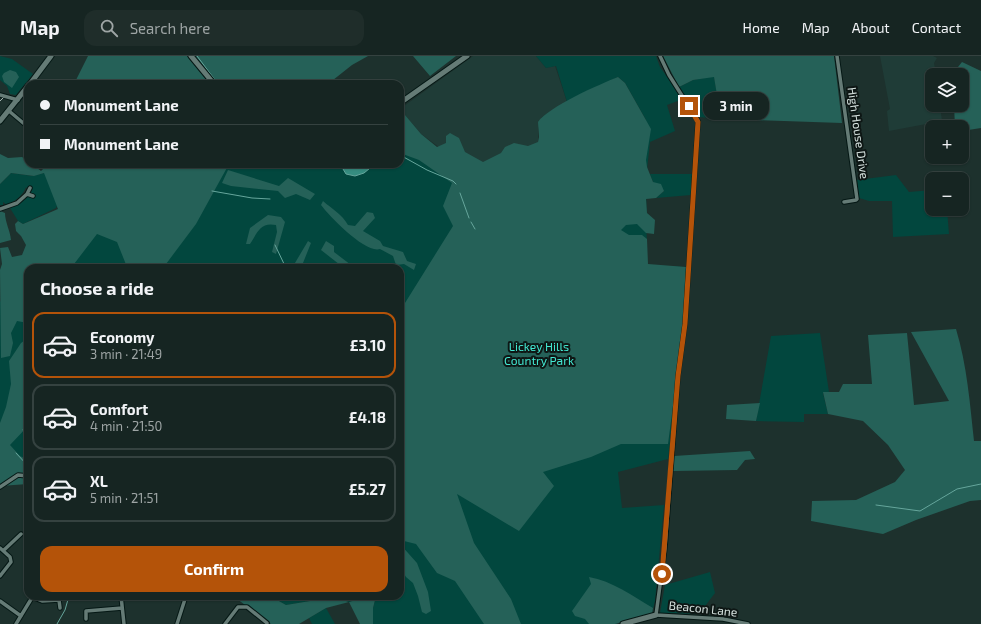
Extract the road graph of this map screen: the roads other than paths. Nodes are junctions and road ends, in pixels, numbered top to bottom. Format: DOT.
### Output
graph roads {
  1 [pos="51,56"];
  2 [pos="191,56"];
  3 [pos="467,56"];
  4 [pos="660,56"];
  5 [pos="837,56"];
  6 [pos="33,80"];
  7 [pos="211,80"];
  8 [pos="24,92"];
  9 [pos="0,95"];
  10 [pos="18,100"];
  11 [pos="404,100"];
  12 [pos="9,111"];
  13 [pos="0,120"];
  14 [pos="24,124"];
  15 [pos="30,188"];
  16 [pos="27,194"];
  17 [pos="33,196"];
  18 [pos="844,202"];
  19 [pos="0,209"];
  20 [pos="24,476"];
  21 [pos="0,487"];
  22 [pos="21,534"];
  23 [pos="0,548"];
  24 [pos="4,550"];
  25 [pos="0,576"];
  26 [pos="31,600"];
  27 [pos="40,600"];
  28 [pos="59,600"];
  29 [pos="59,600"];
  30 [pos="121,600"];
  31 [pos="185,600"];
  32 [pos="0,601"];
  33 [pos="60,608"];
  34 [pos="122,608"];
  35 [pos="656,615"];
  36 [pos="21,616"];
  37 [pos="86,619"];
  38 [pos="267,623"];
  39 [pos="16,624"];
  40 [pos="124,624"];
  41 [pos="177,624"];
  42 [pos="225,624"];
  43 [pos="623,624"];
  44 [pos="748,624"];
  1 -- 6 [label="main road"];
  2 -- 7 [label="main road"];
  3 -- 11 [label="main road"];
  4 -- 35 [label="street"];
  5 -- 18 [label="street, High House Drive"];
  8 -- 10 [label="main road"];
  9 -- 10 [label="street"];
  10 -- 12 [label="main road"];
  12 -- 13 [label="main road"];
  12 -- 14 [label="street"];
  15 -- 16 [label="street"];
  16 -- 17 [label="street"];
  16 -- 19 [label="street"];
  20 -- 21 [label="street"];
  22 -- 24 [label="street"];
  23 -- 24 [label="street"];
  24 -- 25 [label="street"];
  26 -- 36 [label="street"];
  27 -- 28 [label="street"];
  29 -- 33 [label="street"];
  30 -- 34 [label="street"];
  31 -- 41 [label="street"];
  32 -- 36 [label="street"];
  34 -- 37 [label="street"];
  34 -- 40 [label="street"];
  35 -- 43 [label="main road"];
  35 -- 44 [label="street, Beacon Lane"];
  36 -- 39 [label="street"];
  38 -- 42 [label="street"];
}
